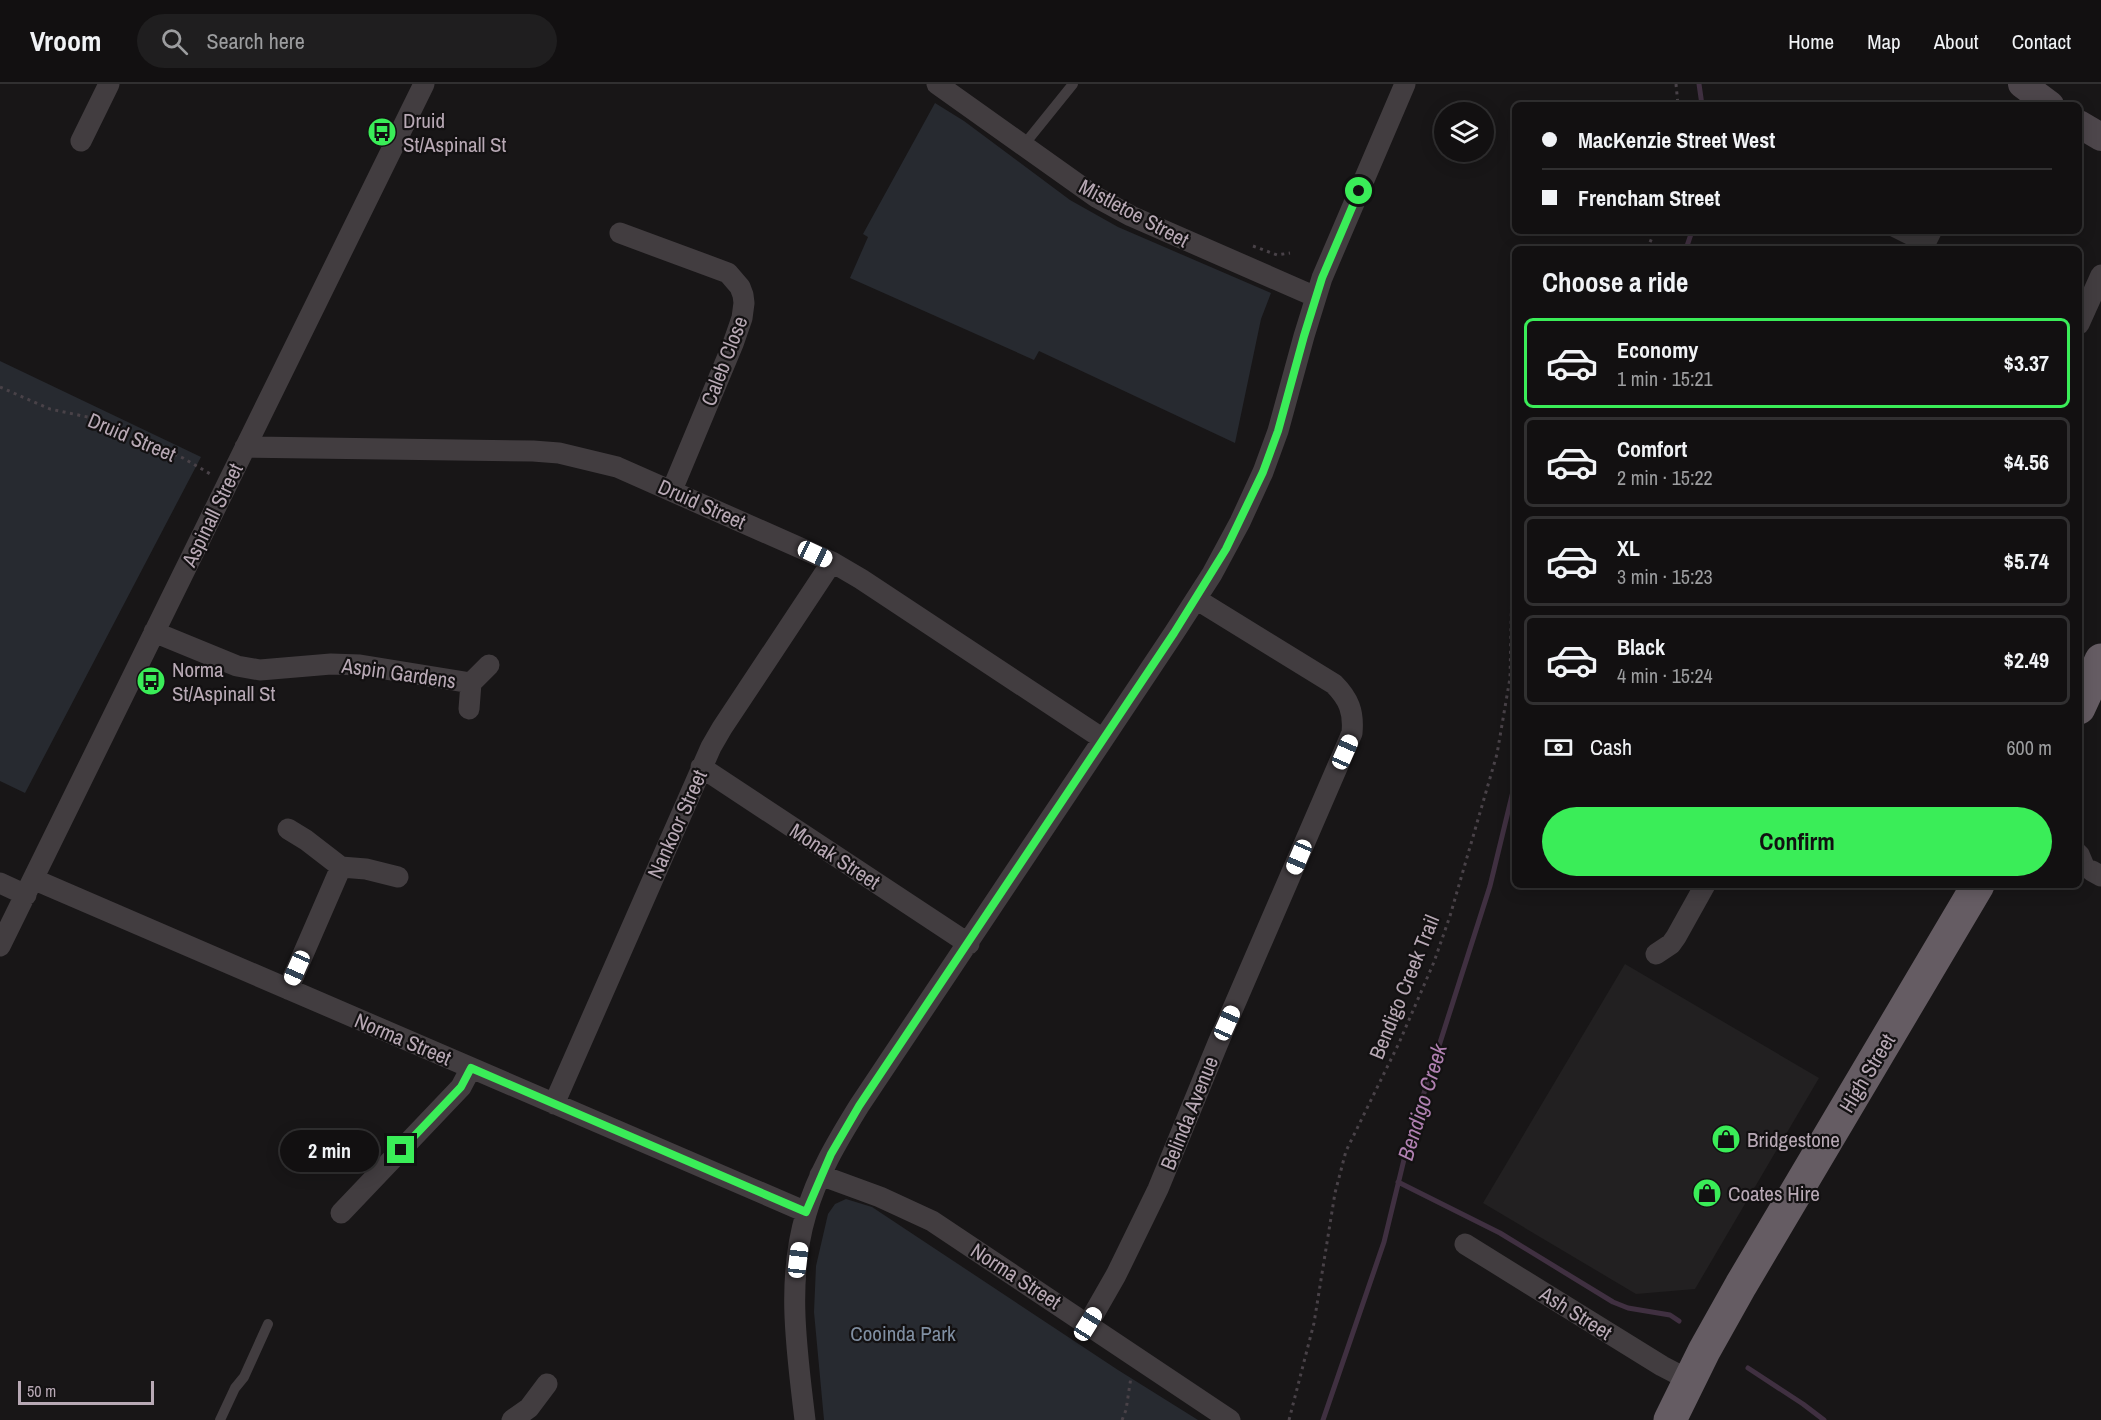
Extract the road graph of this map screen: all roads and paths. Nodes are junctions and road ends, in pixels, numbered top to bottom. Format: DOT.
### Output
graph roads {
  1 [pos="109,84"];
  2 [pos="424,84"];
  3 [pos="936,84"];
  4 [pos="1073,84"];
  5 [pos="1405,84"];
  6 [pos="1676,84"];
  7 [pos="2022,84"];
  8 [pos="1678,102"];
  9 [pos="2046,102"];
  10 [pos="2082,126"];
  11 [pos="2101,137"];
  12 [pos="81,141"];
  13 [pos="1023,146"];
  14 [pos="620,234"];
  15 [pos="1245,243"];
  16 [pos="1290,253"];
  17 [pos="2101,275"];
  18 [pos="1316,297"];
  19 [pos="2082,317"];
  20 [pos="0,387"];
  21 [pos="245,447"];
  22 [pos="227,483"];
  23 [pos="672,490"];
  24 [pos="832,562"];
  25 [pos="1512,580"];
  26 [pos="1196,599"];
  27 [pos="154,632"];
  28 [pos="2101,660"];
  29 [pos="489,665"];
  30 [pos="471,683"];
  31 [pos="2101,695"];
  32 [pos="2082,701"];
  33 [pos="469,709"];
  34 [pos="2082,718"];
  35 [pos="1103,739"];
  36 [pos="701,767"];
  37 [pos="288,829"];
  38 [pos="2082,851"];
  39 [pos="340,867"];
  40 [pos="2097,873"];
  41 [pos="398,877"];
  42 [pos="0,883"];
  43 [pos="29,887"];
  44 [pos="1703,888"];
  45 [pos="1976,888"];
  46 [pos="969,944"];
  47 [pos="0,946"];
  48 [pos="1656,954"];
  49 [pos="288,989"];
  50 [pos="471,1068"];
  51 [pos="554,1104"];
  52 [pos="820,1175"];
  53 [pos="806,1212"];
  54 [pos="341,1213"];
  55 [pos="1465,1244"];
  56 [pos="268,1324"];
  57 [pos="1088,1324"];
  58 [pos="1135,1355"];
  59 [pos="1689,1380"];
  60 [pos="547,1384"];
  61 [pos="220,1420"];
  62 [pos="512,1420"];
  63 [pos="805,1420"];
  64 [pos="1122,1420"];
  65 [pos="1230,1420"];
  66 [pos="1289,1420"];
  67 [pos="1670,1420"];
  1 -- 12 [label="street"];
  2 -- 21 [label="street, Aspinall Street"];
  3 -- 13 [label="street, Mistletoe Street"];
  4 -- 13 [label="lane"];
  5 -- 18 [label="street"];
  6 -- 8 [label="path"];
  7 -- 9 [label="main road"];
  10 -- 11 [label="main road"];
  13 -- 18 [label="street, Mistletoe Street"];
  14 -- 23 [label="street, Caleb Close"];
  15 -- 16 [label="path"];
  17 -- 19 [label="street"];
  18 -- 26 [label="street"];
  20 -- 22 [label="path, Druid Street"];
  21 -- 22 [label="street, Aspinall Street"];
  21 -- 23 [label="street, Druid Street"];
  22 -- 27 [label="street, Aspinall Street"];
  23 -- 24 [label="street, Druid Street"];
  24 -- 35 [label="street, Druid Street"];
  24 -- 36 [label="street, Nankoor Street"];
  25 -- 66 [label="path, Bendigo Creek Trail"];
  26 -- 35 [label="street"];
  26 -- 57 [label="street, Belinda Avenue"];
  27 -- 30 [label="street, Aspin Gardens"];
  27 -- 43 [label="street, Aspinall Street"];
  28 -- 32 [label="highway"];
  29 -- 30 [label="street, Aspin Gardens"];
  30 -- 33 [label="street, Aspin Gardens"];
  31 -- 34 [label="highway"];
  35 -- 46 [label="street"];
  36 -- 46 [label="street, Monak Street"];
  36 -- 51 [label="street, Nankoor Street"];
  37 -- 39 [label="street"];
  38 -- 40 [label="lane"];
  39 -- 41 [label="street"];
  39 -- 49 [label="street"];
  42 -- 43 [label="street, Norma Street"];
  43 -- 47 [label="street, Aspinall Street"];
  43 -- 49 [label="street, Norma Street"];
  44 -- 48 [label="street"];
  45 -- 59 [label="highway, High Street"];
  46 -- 52 [label="street"];
  49 -- 50 [label="street, Norma Street"];
  50 -- 51 [label="street, Norma Street"];
  50 -- 54 [label="street"];
  51 -- 53 [label="street, Norma Street"];
  52 -- 53 [label="street"];
  52 -- 57 [label="street, Norma Street"];
  53 -- 63 [label="street"];
  55 -- 59 [label="street, Ash Street"];
  56 -- 61 [label="lane"];
  57 -- 58 [label="street, Norma Street"];
  58 -- 64 [label="path"];
  58 -- 65 [label="street, Norma Street"];
  59 -- 67 [label="highway, High Street"];
  60 -- 62 [label="street"];
}
